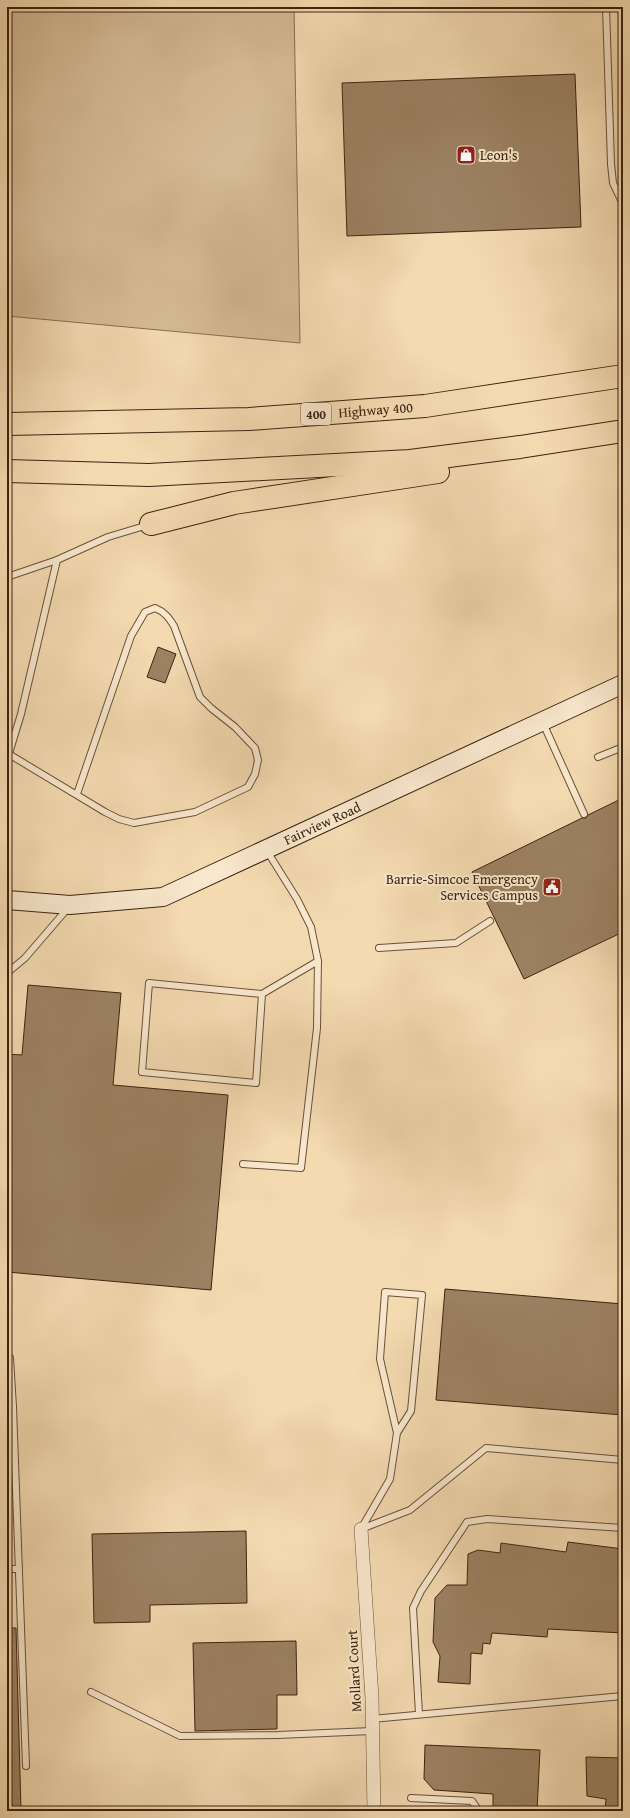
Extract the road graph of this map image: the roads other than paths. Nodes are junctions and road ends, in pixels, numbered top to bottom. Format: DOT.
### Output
graph roads {
  1 [pos="606,7"];
  2 [pos="623,204"];
  3 [pos="623,376"];
  4 [pos="7,424"];
  5 [pos="623,431"];
  6 [pos="520,447"];
  7 [pos="7,471"];
  8 [pos="151,524"];
  9 [pos="57,560"];
  10 [pos="7,577"];
  11 [pos="623,684"];
  12 [pos="543,721"];
  13 [pos="623,747"];
  14 [pos="8,756"];
  15 [pos="598,757"];
  16 [pos="76,794"];
  17 [pos="584,814"];
  18 [pos="266,850"];
  19 [pos="7,900"];
  20 [pos="70,905"];
  21 [pos="490,921"];
  22 [pos="379,948"];
  23 [pos="318,961"];
  24 [pos="7,973"];
  25 [pos="262,994"];
  26 [pos="243,1164"];
  27 [pos="10,1358"];
  28 [pos="10,1408"];
  29 [pos="397,1433"];
  30 [pos="623,1460"];
  31 [pos="15,1461"];
  32 [pos="7,1462"];
  33 [pos="623,1528"];
  34 [pos="361,1530"];
  35 [pos="7,1569"];
  36 [pos="19,1569"];
  37 [pos="91,1692"];
  38 [pos="623,1696"];
  39 [pos="419,1714"];
  40 [pos="372,1725"];
  41 [pos="26,1766"];
  42 [pos="411,1798"];
  43 [pos="374,1811"];
  44 [pos="479,1811"];
  1 -- 2 [label="lane"];
  3 -- 4 [label="highway, Highway 400 / 400"];
  5 -- 6 [label="highway"];
  6 -- 7 [label="highway"];
  6 -- 8 [label="highway"];
  8 -- 9 [label="lane"];
  9 -- 10 [label="lane"];
  9 -- 14 [label="lane"];
  11 -- 12 [label="street, Fairview Road"];
  12 -- 17 [label="lane"];
  12 -- 18 [label="street, Fairview Road"];
  13 -- 15 [label="lane"];
  14 -- 16 [label="lane"];
  16 -- 16 [label="lane"];
  18 -- 20 [label="street, Fairview Road"];
  18 -- 23 [label="lane"];
  19 -- 20 [label="street, Fairview Road"];
  20 -- 24 [label="lane"];
  21 -- 22 [label="lane"];
  23 -- 25 [label="lane"];
  23 -- 26 [label="lane"];
  25 -- 25 [label="lane"];
  27 -- 28 [label="lane"];
  28 -- 31 [label="lane"];
  29 -- 29 [label="lane"];
  29 -- 34 [label="lane"];
  30 -- 34 [label="lane"];
  31 -- 32 [label="lane"];
  31 -- 36 [label="lane"];
  33 -- 39 [label="lane"];
  34 -- 40 [label="street, Mollard Court"];
  35 -- 36 [label="lane"];
  36 -- 41 [label="lane"];
  37 -- 40 [label="lane"];
  38 -- 39 [label="lane"];
  39 -- 40 [label="lane"];
  40 -- 43 [label="street, Mollard Court"];
  42 -- 44 [label="lane"];
}
